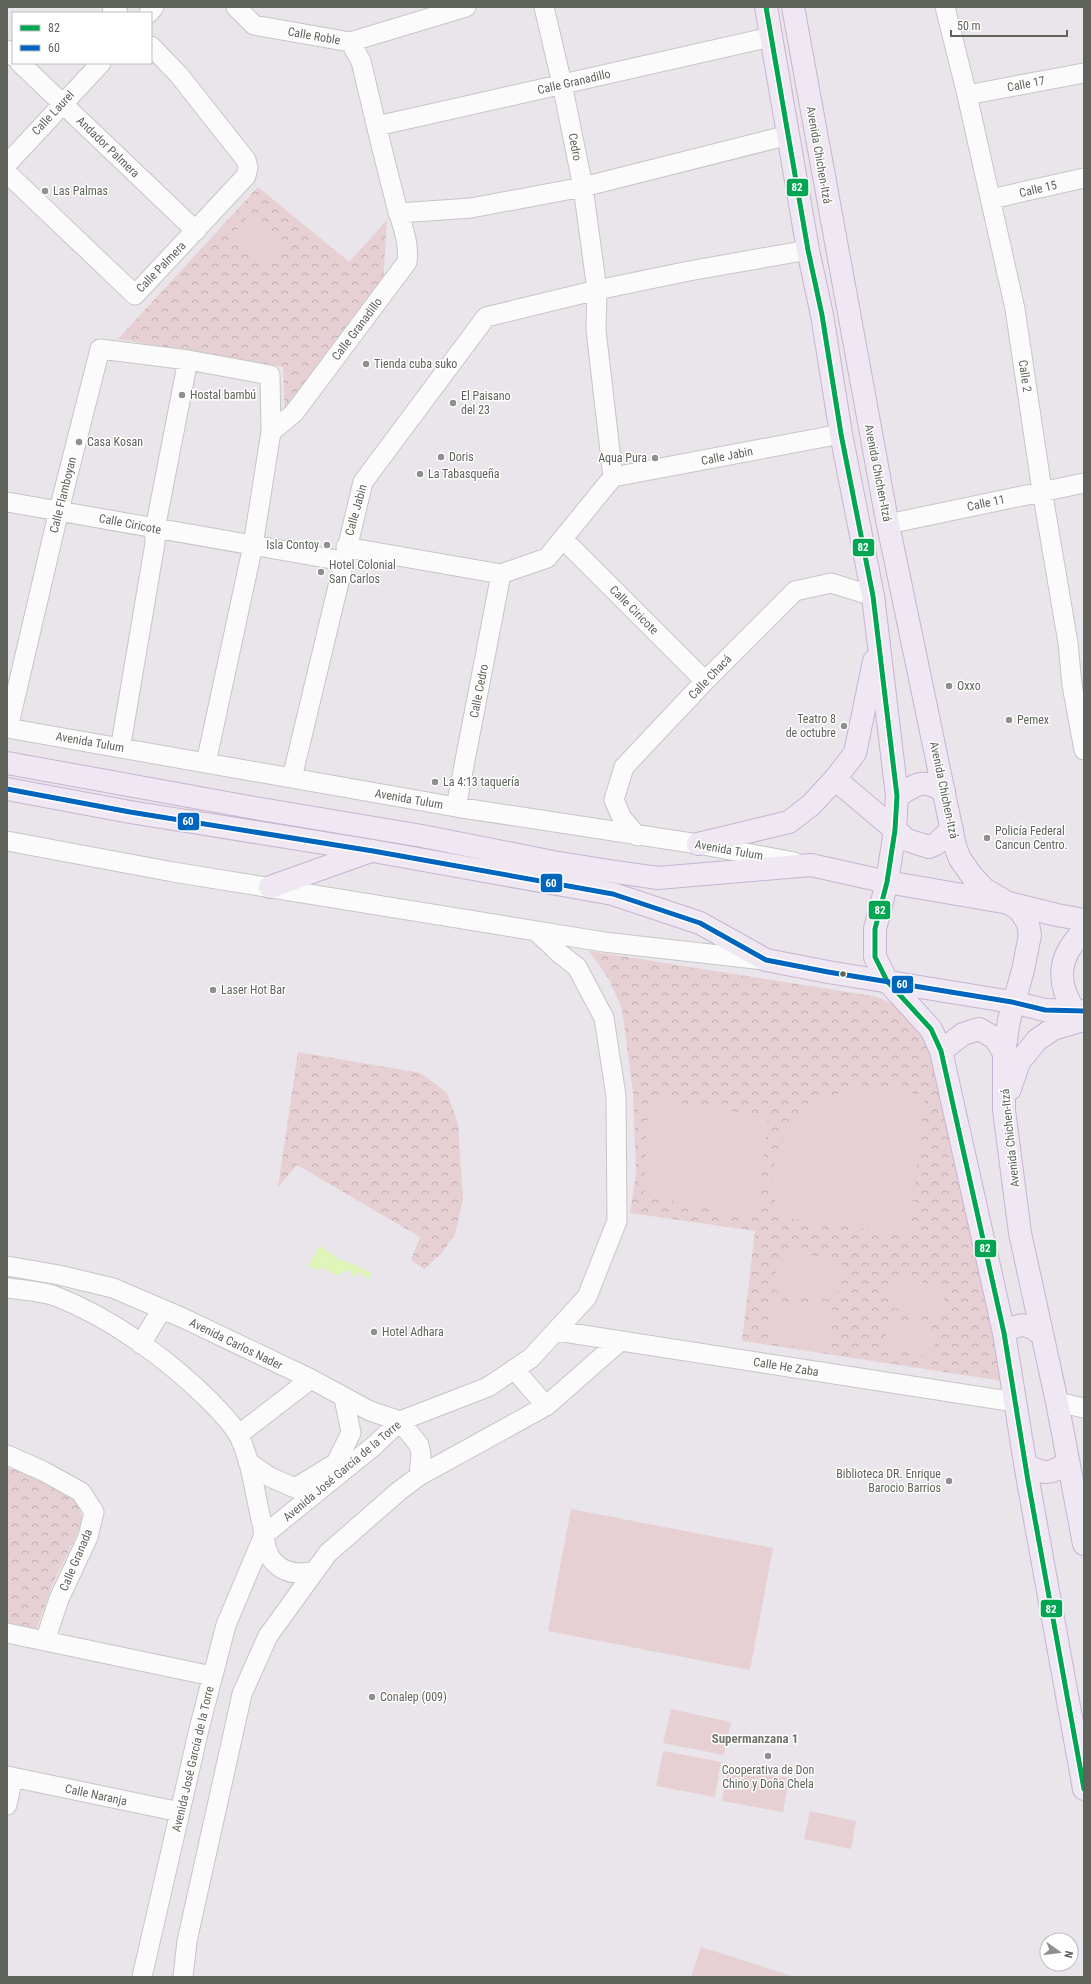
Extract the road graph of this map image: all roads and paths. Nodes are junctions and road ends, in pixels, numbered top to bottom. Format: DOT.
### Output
graph roads {
  1 [pos="236,7"];
  2 [pos="466,7"];
  3 [pos="544,7"];
  4 [pos="766,7"];
  5 [pos="795,7"];
  6 [pos="945,7"];
  7 [pos="772,37"];
  8 [pos="350,42"];
  9 [pos="152,47"];
  10 [pos="21,64"];
  11 [pos="100,64"];
  12 [pos="1084,73"];
  13 [pos="562,84"];
  14 [pos="967,95"];
  15 [pos="62,102"];
  16 [pos="376,126"];
  17 [pos="789,136"];
  18 [pos="7,164"];
  19 [pos="7,173"];
  20 [pos="1084,178"];
  21 [pos="583,187"];
  22 [pos="991,199"];
  23 [pos="398,213"];
  24 [pos="196,231"];
  25 [pos="808,250"];
  26 [pos="597,290"];
  27 [pos="848,309"];
  28 [pos="822,315"];
  29 [pos="188,360"];
  30 [pos="271,432"];
  31 [pos="840,434"];
  32 [pos="613,477"];
  33 [pos="1084,483"];
  34 [pos="1042,491"];
  35 [pos="7,502"];
  36 [pos="59,510"];
  37 [pos="888,524"];
  38 [pos="155,529"];
  39 [pos="562,539"];
  40 [pos="254,545"];
  41 [pos="345,554"];
  42 [pos="501,574"];
  43 [pos="873,596"];
  44 [pos="1076,642"];
  45 [pos="878,644"];
  46 [pos="705,681"];
  47 [pos="8,728"];
  48 [pos="122,738"];
  49 [pos="1084,750"];
  50 [pos="7,762"];
  51 [pos="206,763"];
  52 [pos="292,778"];
  53 [pos="836,779"];
  54 [pos="7,789"];
  55 [pos="944,791"];
  56 [pos="897,796"];
  57 [pos="456,808"];
  58 [pos="952,829"];
  59 [pos="895,830"];
  60 [pos="637,836"];
  61 [pos="7,842"];
  62 [pos="698,844"];
  63 [pos="373,851"];
  64 [pos="811,865"];
  65 [pos="887,882"];
  66 [pos="270,887"];
  67 [pos="1009,903"];
  68 [pos="1084,920"];
  69 [pos="536,931"];
  70 [pos="1084,931"];
  71 [pos="766,960"];
  72 [pos="887,981"];
  73 [pos="1012,1002"];
  74 [pos="1081,1014"];
  75 [pos="941,1051"];
  76 [pos="1004,1053"];
  77 [pos="1004,1110"];
  78 [pos="7,1266"];
  79 [pos="7,1288"];
  80 [pos="162,1309"];
  81 [pos="557,1331"];
  82 [pos="1004,1333"];
  83 [pos="1042,1335"];
  84 [pos="619,1342"];
  85 [pos="141,1344"];
  86 [pos="514,1369"];
  87 [pos="311,1379"];
  88 [pos="344,1398"];
  89 [pos="1014,1402"];
  90 [pos="1057,1402"];
  91 [pos="546,1406"];
  92 [pos="1084,1408"];
  93 [pos="400,1421"];
  94 [pos="238,1435"];
  95 [pos="7,1455"];
  96 [pos="248,1462"];
  97 [pos="1068,1462"];
  98 [pos="1025,1464"];
  99 [pos="419,1476"];
  100 [pos="264,1535"];
  101 [pos="1084,1544"];
  102 [pos="315,1571"];
  103 [pos="7,1633"];
  104 [pos="45,1641"];
  105 [pos="212,1676"];
  106 [pos="10,1776"];
  107 [pos="1084,1789"];
  108 [pos="7,1805"];
  109 [pos="180,1812"];
  110 [pos="142,1977"];
  111 [pos="183,1977"];
  1 -- 8 [label="street, Calle Roble"];
  2 -- 8 [label="street, Calle Roble"];
  3 -- 13 [label="street, Cedro"];
  4 -- 7 [label="main road"];
  5 -- 27 [label="main road, Avenida Chichen-Itzá"];
  6 -- 14 [label="street, Calle 2"];
  7 -- 13 [label="street, Calle Granadillo"];
  7 -- 17 [label="main road"];
  8 -- 16 [label="street, Calle Granadillo"];
  9 -- 24 [label="street, Calle Palmera"];
  10 -- 15 [label="street, Andador Palmera"];
  11 -- 15 [label="street, Calle Laurel"];
  12 -- 14 [label="street, Calle 17"];
  13 -- 16 [label="street, Calle Granadillo"];
  13 -- 21 [label="street, Cedro"];
  14 -- 22 [label="street, Calle 2"];
  15 -- 18 [label="street, Calle Laurel"];
  15 -- 24 [label="street, Andador Palmera"];
  16 -- 23 [label="street, Calle Granadillo"];
  17 -- 21 [label="street"];
  17 -- 25 [label="main road"];
  19 -- 24 [label="street, Calle Palmera"];
  20 -- 22 [label="street, Calle 15"];
  21 -- 23 [label="street"];
  21 -- 26 [label="street, Cedro"];
  22 -- 34 [label="street, Calle 2"];
  23 -- 30 [label="street, Calle Granadillo"];
  25 -- 26 [label="street, Calle Jabin"];
  25 -- 28 [label="main road"];
  26 -- 32 [label="street"];
  26 -- 41 [label="street, Calle Jabin"];
  27 -- 28 [label="main road"];
  27 -- 37 [label="main road, Avenida Chichen-Itzá"];
  28 -- 31 [label="main road"];
  29 -- 30 [label="street, Calle Flamboyan"];
  29 -- 36 [label="street, Calle Flamboyan"];
  29 -- 38 [label="street"];
  30 -- 40 [label="street, Calle Flamboyan"];
  31 -- 32 [label="street, Calle Jabin"];
  31 -- 43 [label="main road"];
  32 -- 39 [label="street, Calle Jabin"];
  33 -- 34 [label="street, Calle 11"];
  34 -- 37 [label="street, Calle 11"];
  34 -- 44 [label="street, Calle 2"];
  35 -- 36 [label="street, Calle Ciricote"];
  36 -- 38 [label="street, Calle Ciricote"];
  36 -- 47 [label="street, Calle Flamboyan"];
  37 -- 55 [label="main road, Avenida Chichen-Itzá"];
  38 -- 40 [label="street, Calle Ciricote"];
  38 -- 48 [label="street"];
  39 -- 42 [label="street, Calle Jabin"];
  39 -- 46 [label="street, Calle Ciricote"];
  40 -- 41 [label="street, Calle Ciricote"];
  40 -- 51 [label="street, Calle Flamboyan"];
  41 -- 42 [label="street, Calle Jabin"];
  41 -- 52 [label="street"];
  42 -- 57 [label="street, Calle Cedro"];
  43 -- 45 [label="main road"];
  43 -- 46 [label="street, Calle Chacá"];
  44 -- 49 [label="street, Calle 2"];
  45 -- 53 [label="main road"];
  45 -- 56 [label="main road"];
  46 -- 60 [label="street, Calle Chacá"];
  47 -- 51 [label="street, Avenida Tulum"];
  50 -- 64 [label="main road, Avenida Tulum"];
  51 -- 52 [label="street, Avenida Tulum"];
  52 -- 57 [label="street, Avenida Tulum"];
  53 -- 59 [label="main road"];
  53 -- 62 [label="main road"];
  54 -- 63 [label="main road"];
  55 -- 56 [label="main road"];
  55 -- 58 [label="main road, Avenida Chichen-Itzá"];
  56 -- 59 [label="main road"];
  57 -- 60 [label="street, Avenida Tulum"];
  58 -- 59 [label="main road"];
  58 -- 67 [label="main road, Avenida Chichen-Itzá"];
  59 -- 65 [label="main road"];
  60 -- 62 [label="street, Avenida Tulum"];
  61 -- 66 [label="street"];
  62 -- 64 [label="street, Avenida Tulum"];
  63 -- 66 [label="main road"];
  63 -- 71 [label="main road"];
  64 -- 65 [label="main road, Avenida Tulum"];
  65 -- 67 [label="main road, Avenida Tulum"];
  65 -- 72 [label="main road"];
  66 -- 69 [label="street"];
  67 -- 68 [label="main road, Avenida Tulum"];
  67 -- 73 [label="main road, Avenida Chichen-Itzá"];
  69 -- 71 [label="street"];
  69 -- 81 [label="street, Avenida José García de la Torre"];
  70 -- 74 [label="main road"];
  71 -- 72 [label="main road"];
  72 -- 73 [label="main road"];
  72 -- 75 [label="main road"];
  73 -- 74 [label="main road"];
  73 -- 76 [label="main road, Avenida Chichen-Itzá"];
  74 -- 77 [label="main road"];
  75 -- 76 [label="main road"];
  75 -- 82 [label="main road"];
  76 -- 77 [label="main road, Avenida Chichen-Itzá"];
  77 -- 83 [label="main road, Avenida Chichen-Itzá"];
  78 -- 80 [label="street, Avenida Carlos Nader"];
  79 -- 85 [label="street"];
  80 -- 85 [label="street"];
  80 -- 87 [label="street, Avenida Carlos Nader"];
  81 -- 84 [label="street, Calle He Zaba"];
  81 -- 86 [label="street, Avenida José García de la Torre"];
  82 -- 83 [label="main road"];
  82 -- 89 [label="main road"];
  83 -- 90 [label="main road, Avenida Chichen-Itzá"];
  84 -- 89 [label="street, Calle He Zaba"];
  84 -- 91 [label="street"];
  85 -- 94 [label="street"];
  86 -- 91 [label="street"];
  86 -- 93 [label="street, Avenida José García de la Torre"];
  87 -- 88 [label="street, Avenida Carlos Nader"];
  87 -- 94 [label="street"];
  88 -- 93 [label="street, Avenida Carlos Nader"];
  88 -- 96 [label="street"];
  89 -- 98 [label="main road"];
  90 -- 92 [label="street"];
  90 -- 97 [label="main road, Avenida Chichen-Itzá"];
  91 -- 99 [label="street"];
  93 -- 99 [label="street"];
  93 -- 100 [label="street, Avenida José García de la Torre"];
  94 -- 96 [label="street"];
  95 -- 104 [label="street, Calle Granada"];
  96 -- 100 [label="street"];
  97 -- 98 [label="main road"];
  97 -- 101 [label="main road, Avenida Chichen-Itzá"];
  98 -- 107 [label="main road"];
  99 -- 102 [label="street"];
  100 -- 102 [label="street"];
  100 -- 105 [label="street, Avenida José García de la Torre"];
  102 -- 111 [label="street"];
  103 -- 104 [label="street"];
  104 -- 105 [label="street"];
  105 -- 109 [label="street, Avenida José García de la Torre"];
  106 -- 108 [label="street, Calle Naranja"];
  106 -- 109 [label="street, Calle Naranja"];
  109 -- 110 [label="street, Avenida José García de la Torre"];
}
